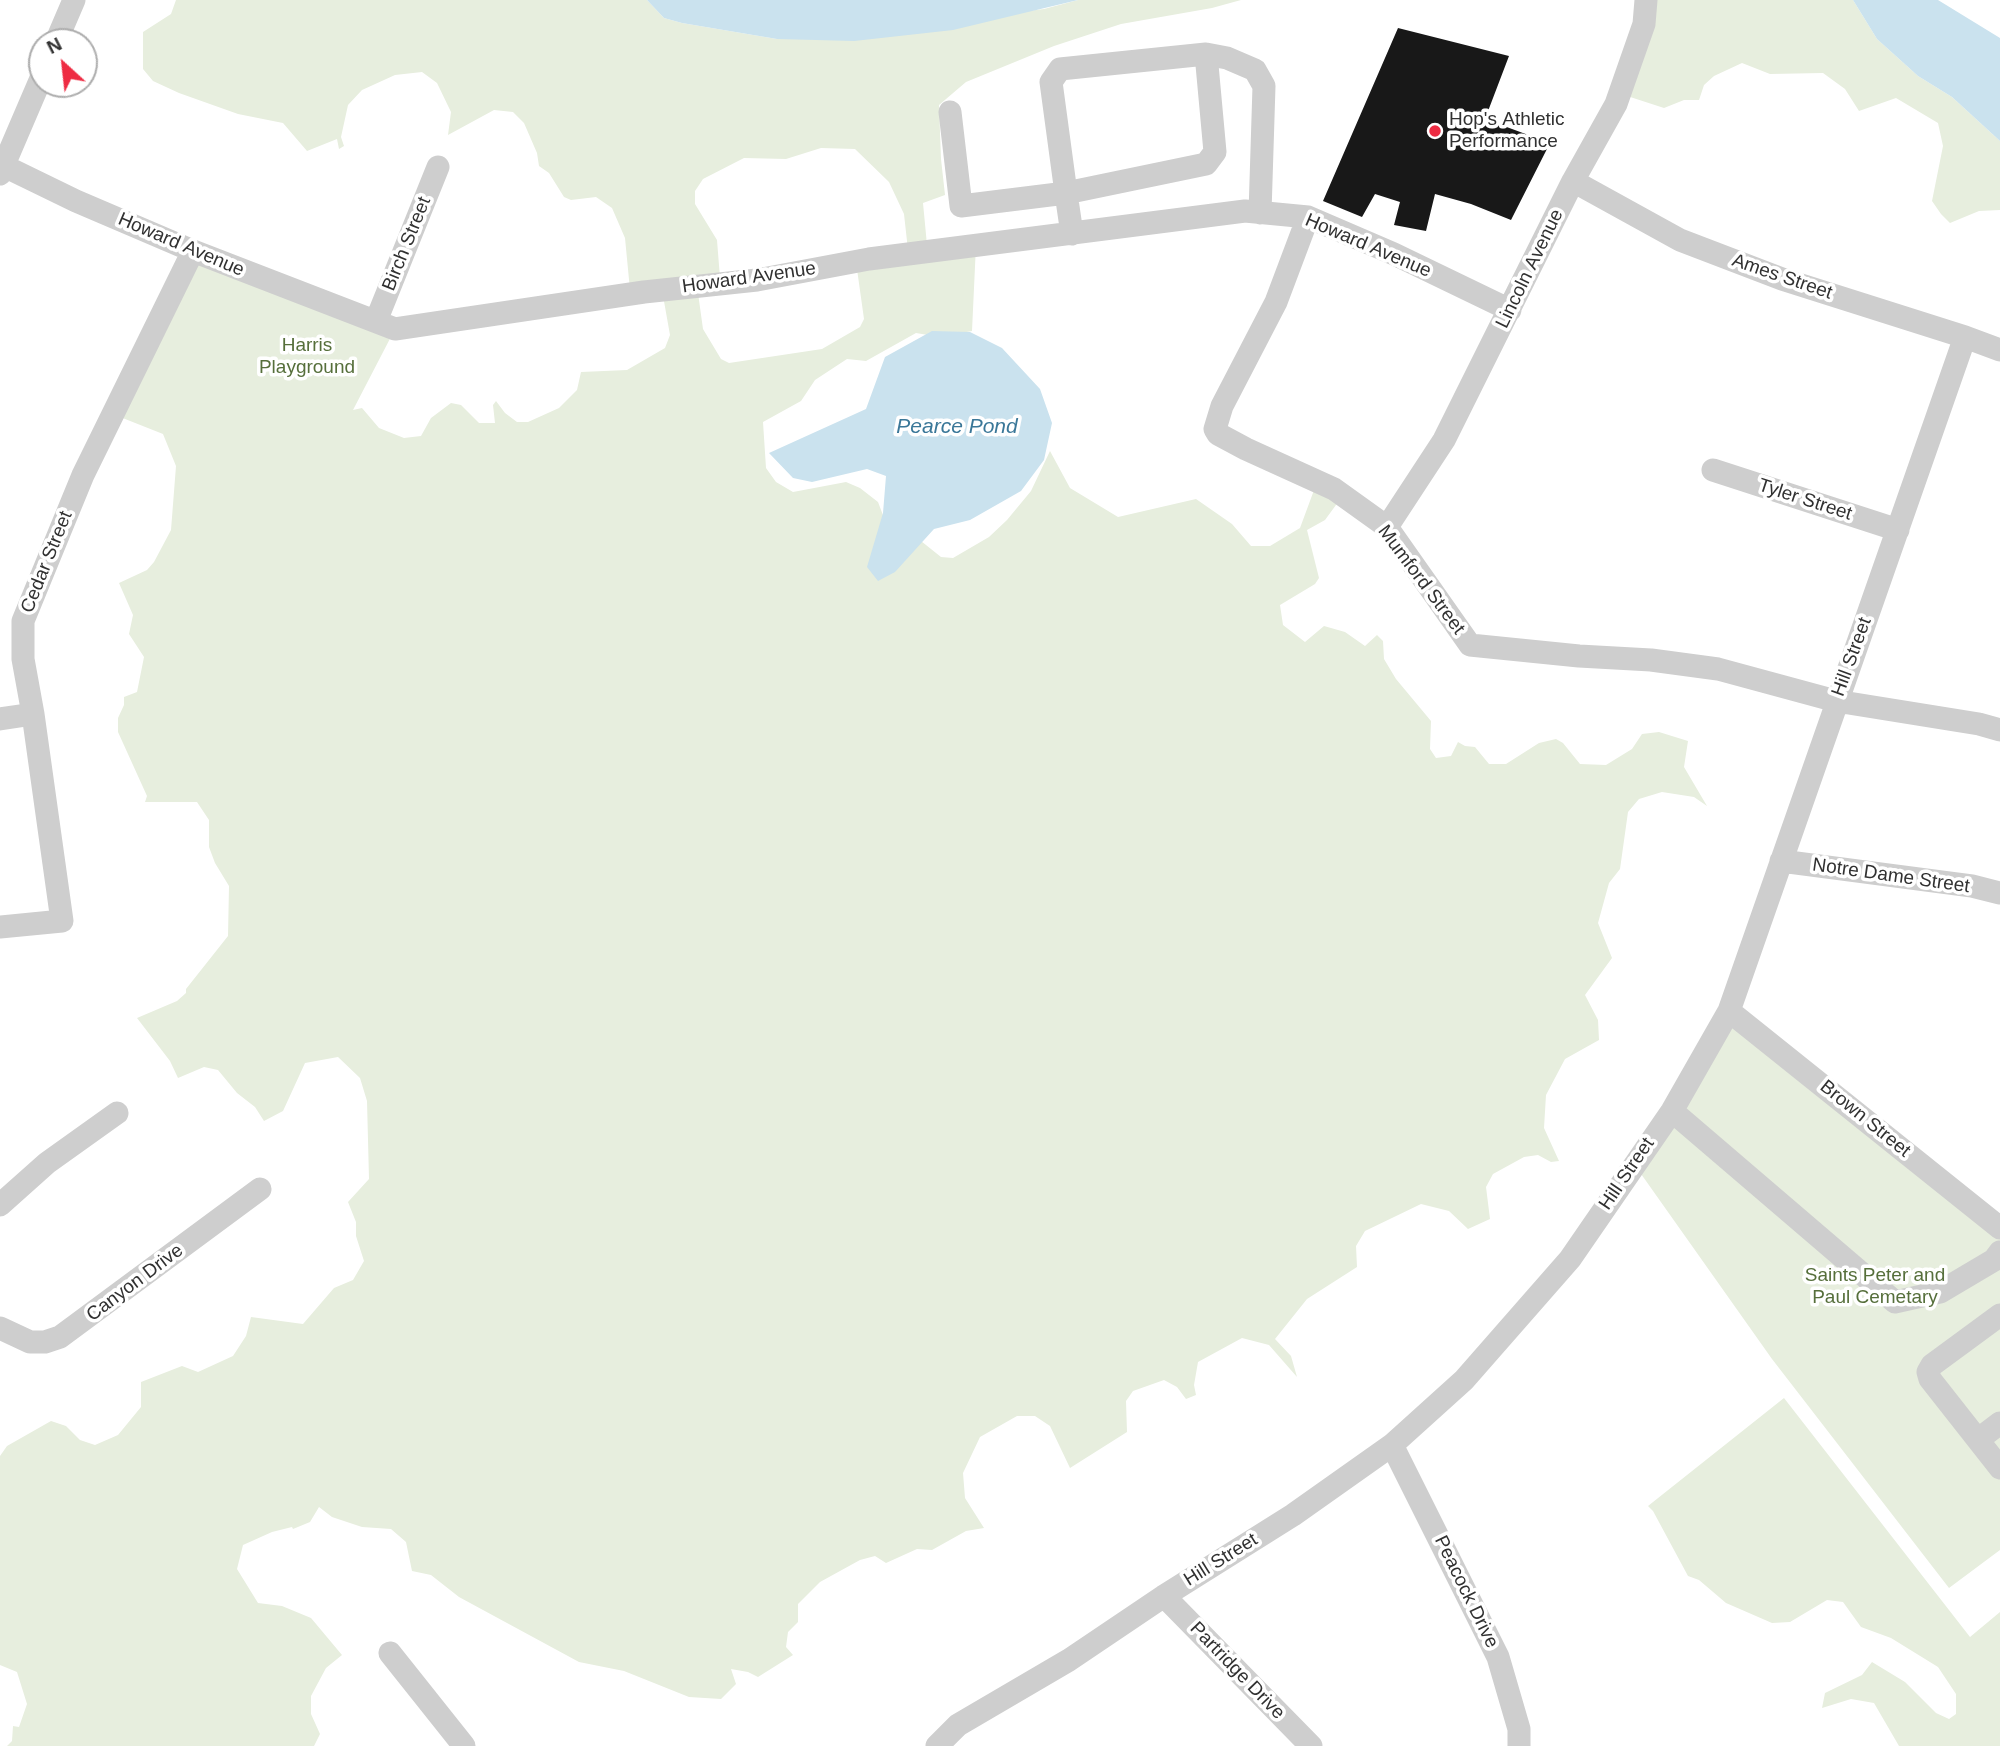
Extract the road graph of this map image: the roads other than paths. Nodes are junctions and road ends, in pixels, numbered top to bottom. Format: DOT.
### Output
graph roads {
  1 [pos="74,0"];
  2 [pos="1646,0"];
  3 [pos="62,28"];
  4 [pos="1206,54"];
  5 [pos="32,98"];
  6 [pos="950,112"];
  7 [pos="438,167"];
  8 [pos="1,168"];
  9 [pos="1573,181"];
  10 [pos="1066,193"];
  11 [pos="1260,212"];
  12 [pos="1308,217"];
  13 [pos="1072,234"];
  14 [pos="193,251"];
  15 [pos="1510,310"];
  16 [pos="376,321"];
  17 [pos="1965,337"];
  18 [pos="2000,350"];
  19 [pos="1713,470"];
  20 [pos="1387,527"];
  21 [pos="1898,530"];
  22 [pos="1836,701"];
  23 [pos="33,713"];
  24 [pos="0,719"];
  25 [pos="2000,730"];
  26 [pos="1781,861"];
  27 [pos="2000,893"];
  28 [pos="0,927"];
  29 [pos="1729,1011"];
  30 [pos="1672,1111"];
  31 [pos="117,1112"];
  32 [pos="260,1189"];
  33 [pos="0,1205"];
  34 [pos="2000,1228"];
  35 [pos="2000,1252"];
  36 [pos="2000,1315"];
  37 [pos="0,1329"];
  38 [pos="2000,1423"];
  39 [pos="1979,1439"];
  40 [pos="1392,1446"];
  41 [pos="2000,1468"];
  42 [pos="1164,1595"];
  43 [pos="390,1653"];
  44 [pos="464,1746"];
  45 [pos="937,1746"];
  46 [pos="1311,1746"];
  47 [pos="1519,1746"];
  1 -- 3 [label="street"];
  2 -- 9 [label="street, Lincoln Avenue"];
  4 -- 10 [label="street"];
  4 -- 10 [label="street"];
  4 -- 11 [label="street"];
  5 -- 8 [label="street"];
  6 -- 10 [label="street"];
  7 -- 16 [label="street, Birch Street"];
  8 -- 14 [label="street, Howard Avenue"];
  9 -- 15 [label="street, Lincoln Avenue"];
  9 -- 17 [label="street, Ames Street"];
  10 -- 13 [label="street"];
  11 -- 12 [label="street, Howard Avenue"];
  11 -- 13 [label="street, Howard Avenue"];
  12 -- 15 [label="street, Howard Avenue"];
  12 -- 20 [label="street, Mumford Street"];
  13 -- 16 [label="street, Howard Avenue"];
  14 -- 16 [label="street, Howard Avenue"];
  14 -- 23 [label="street, Cedar Street"];
  15 -- 20 [label="street, Lincoln Avenue"];
  17 -- 18 [label="street, Ames Street"];
  17 -- 21 [label="street, Hill Street"];
  19 -- 21 [label="street, Tyler Street"];
  20 -- 22 [label="street, Mumford Street"];
  21 -- 22 [label="street, Hill Street"];
  22 -- 25 [label="street, Mumford Street"];
  22 -- 26 [label="street, Hill Street"];
  23 -- 24 [label="street"];
  23 -- 28 [label="street, Cedar Street"];
  26 -- 27 [label="street, Notre Dame Street"];
  26 -- 29 [label="street, Hill Street"];
  29 -- 30 [label="street, Hill Street"];
  29 -- 34 [label="street, Brown Street"];
  30 -- 35 [label="street"];
  30 -- 40 [label="street, Hill Street"];
  31 -- 33 [label="street"];
  32 -- 37 [label="street, Canyon Drive"];
  36 -- 39 [label="street"];
  38 -- 39 [label="street"];
  39 -- 41 [label="street"];
  40 -- 42 [label="street, Hill Street"];
  40 -- 47 [label="street, Peacock Drive"];
  42 -- 45 [label="street, Hill Street"];
  42 -- 46 [label="street, Partridge Drive"];
  43 -- 44 [label="street"];
}
